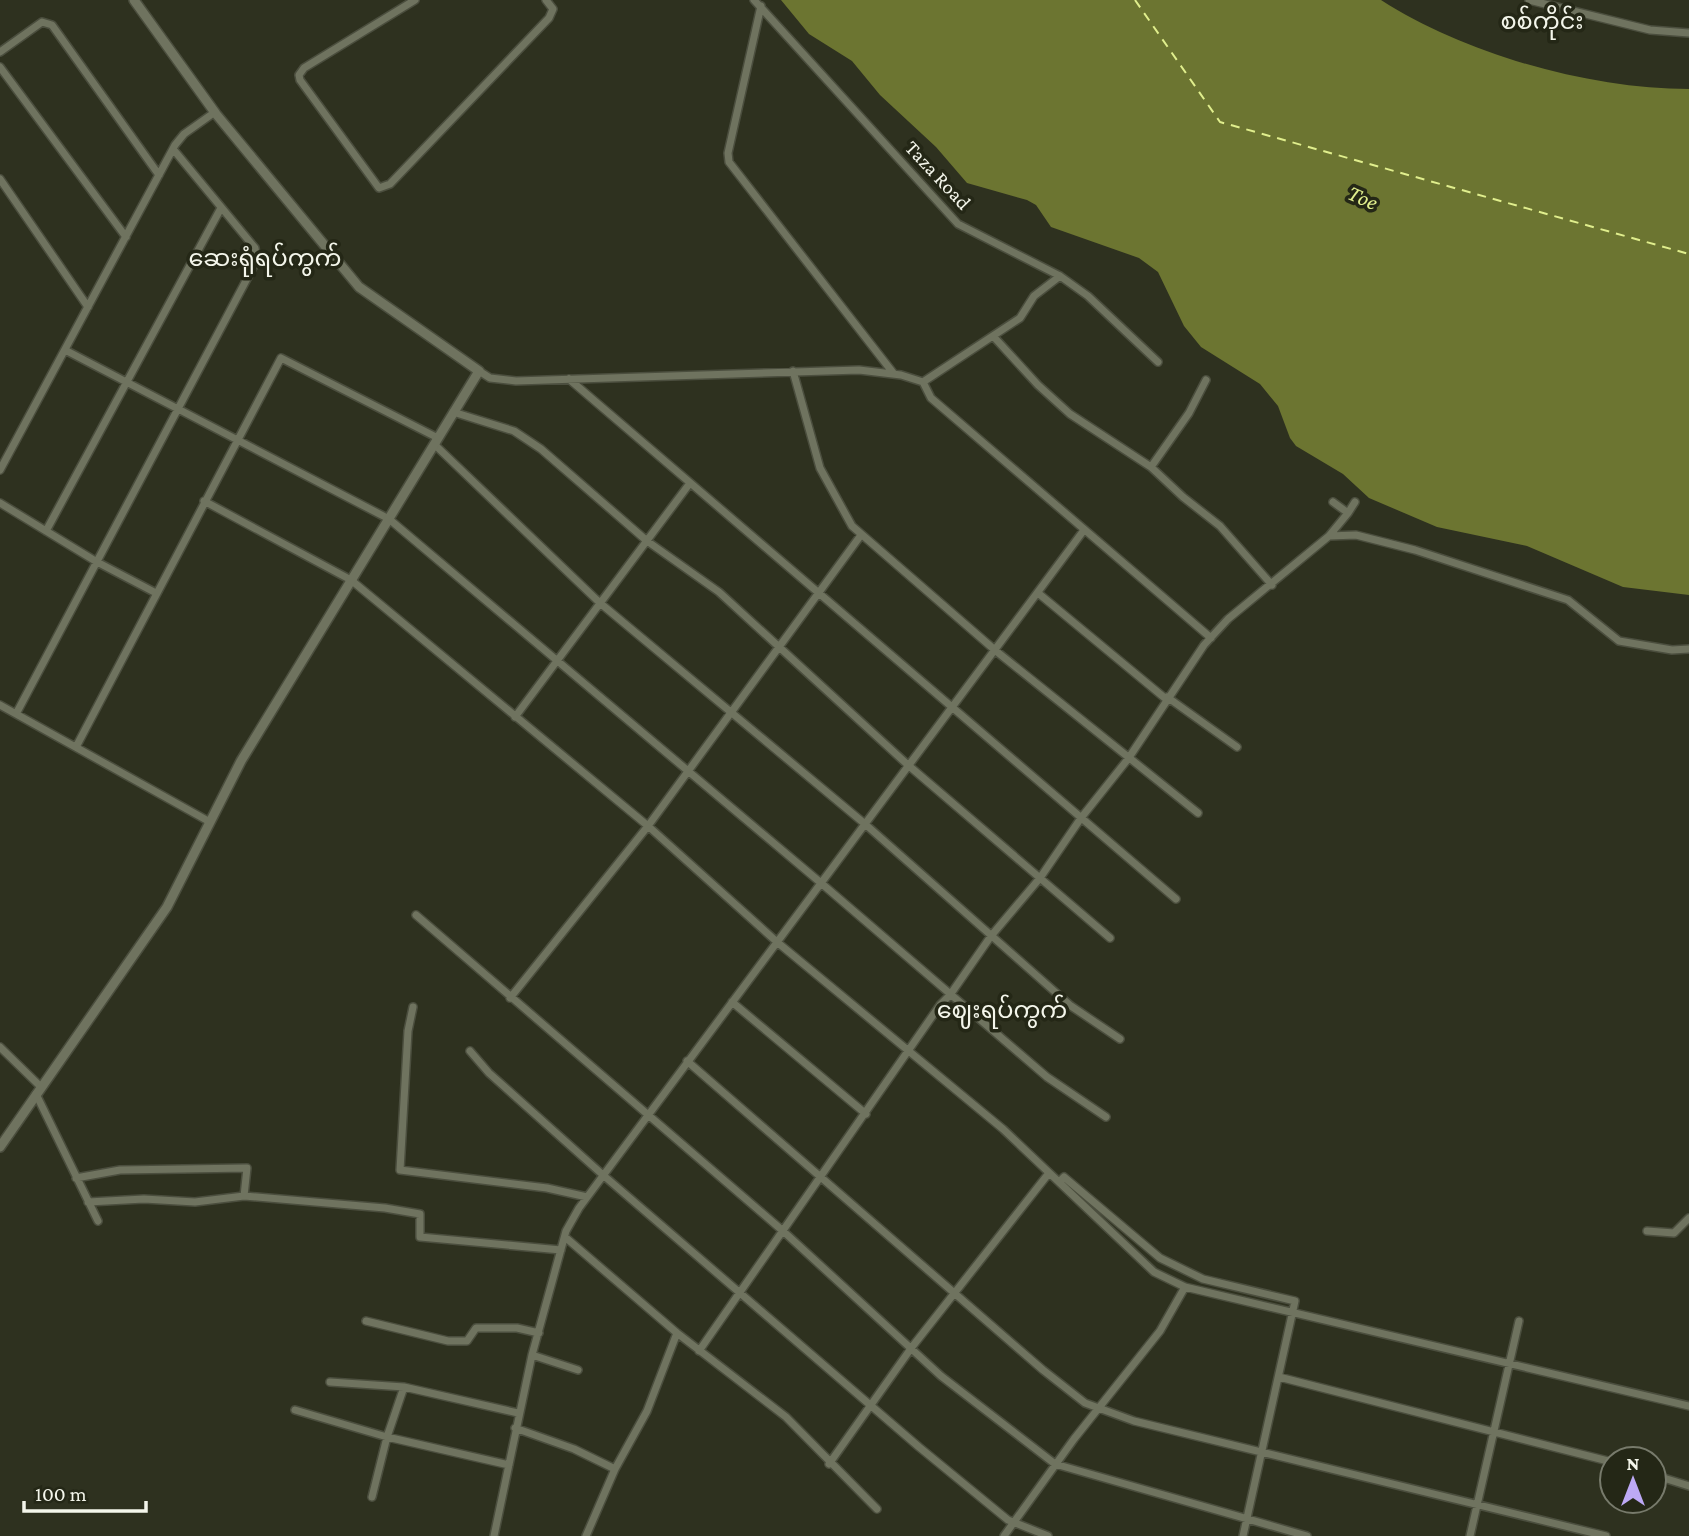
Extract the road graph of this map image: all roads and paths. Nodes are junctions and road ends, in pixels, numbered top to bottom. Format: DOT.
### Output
graph roads {
  1 [pos="134,0"];
  2 [pos="415,0"];
  3 [pos="546,0"];
  4 [pos="754,0"];
  5 [pos="1529,0"];
  6 [pos="761,6"];
  7 [pos="1689,33"];
  8 [pos="0,52"];
  9 [pos="0,67"];
  10 [pos="215,112"];
  11 [pos="173,149"];
  12 [pos="159,175"];
  13 [pos="0,179"];
  14 [pos="221,208"];
  15 [pos="126,237"];
  16 [pos="1060,276"];
  17 [pos="88,307"];
  18 [pos="993,336"];
  19 [pos="65,350"];
  20 [pos="1158,362"];
  21 [pos="480,371"];
  22 [pos="793,371"];
  23 [pos="894,374"];
  24 [pos="569,379"];
  25 [pos="1206,380"];
  26 [pos="923,382"];
  27 [pos="126,383"];
  28 [pos="181,408"];
  29 [pos="453,412"];
  30 [pos="235,441"];
  31 [pos="436,441"];
  32 [pos="1151,467"];
  33 [pos="0,470"];
  34 [pos="690,483"];
  35 [pos="204,501"];
  36 [pos="1333,502"];
  37 [pos="1354,502"];
  38 [pos="0,503"];
  39 [pos="1348,513"];
  40 [pos="389,519"];
  41 [pos="1084,530"];
  42 [pos="46,531"];
  43 [pos="861,535"];
  44 [pos="1329,536"];
  45 [pos="647,541"];
  46 [pos="97,562"];
  47 [pos="351,580"];
  48 [pos="1272,584"];
  49 [pos="817,592"];
  50 [pos="156,593"];
  51 [pos="1038,593"];
  52 [pos="600,603"];
  53 [pos="1211,638"];
  54 [pos="777,648"];
  55 [pos="1689,649"];
  56 [pos="996,651"];
  57 [pos="557,660"];
  58 [pos="1166,698"];
  59 [pos="0,705"];
  60 [pos="951,706"];
  61 [pos="730,711"];
  62 [pos="16,714"];
  63 [pos="515,717"];
  64 [pos="76,747"];
  65 [pos="1237,747"];
  66 [pos="1128,759"];
  67 [pos="908,765"];
  68 [pos="688,770"];
  69 [pos="1198,813"];
  70 [pos="1081,818"];
  71 [pos="210,822"];
  72 [pos="865,824"];
  73 [pos="648,826"];
  74 [pos="1040,878"];
  75 [pos="821,883"];
  76 [pos="1176,899"];
  77 [pos="416,915"];
  78 [pos="992,936"];
  79 [pos="1110,938"];
  80 [pos="777,942"];
  81 [pos="950,995"];
  82 [pos="510,998"];
  83 [pos="732,1002"];
  84 [pos="413,1007"];
  85 [pos="1120,1039"];
  86 [pos="0,1047"];
  87 [pos="470,1051"];
  88 [pos="909,1051"];
  89 [pos="687,1062"];
  90 [pos="38,1091"];
  91 [pos="866,1114"];
  92 [pos="647,1115"];
  93 [pos="1107,1117"];
  94 [pos="1,1144"];
  95 [pos="1049,1173"];
  96 [pos="603,1175"];
  97 [pos="822,1177"];
  98 [pos="76,1178"];
  99 [pos="1059,1182"];
  100 [pos="244,1196"];
  101 [pos="587,1196"];
  102 [pos="88,1202"];
  103 [pos="1689,1218"];
  104 [pos="98,1221"];
  105 [pos="783,1231"];
  106 [pos="1647,1231"];
  107 [pos="565,1237"];
  108 [pos="561,1250"];
  109 [pos="1185,1287"];
  110 [pos="740,1292"];
  111 [pos="957,1292"];
  112 [pos="1294,1313"];
  113 [pos="366,1321"];
  114 [pos="1519,1321"];
  115 [pos="539,1333"];
  116 [pos="677,1334"];
  117 [pos="912,1347"];
  118 [pos="699,1351"];
  119 [pos="532,1355"];
  120 [pos="1511,1364"];
  121 [pos="578,1370"];
  122 [pos="1279,1377"];
  123 [pos="330,1382"];
  124 [pos="404,1387"];
  125 [pos="871,1406"];
  126 [pos="1689,1406"];
  127 [pos="1100,1409"];
  128 [pos="295,1410"];
  129 [pos="518,1413"];
  130 [pos="515,1428"];
  131 [pos="1494,1431"];
  132 [pos="387,1437"];
  133 [pos="1262,1450"];
  134 [pos="1598,1458"];
  135 [pos="829,1464"];
  136 [pos="1055,1464"];
  137 [pos="509,1465"];
  138 [pos="615,1469"];
  139 [pos="1668,1479"];
  140 [pos="1689,1486"];
  141 [pos="372,1497"];
  142 [pos="1478,1504"];
  143 [pos="877,1509"];
  144 [pos="1246,1521"];
  145 [pos="1013,1522"];
  146 [pos="494,1536"];
  147 [pos="586,1536"];
  148 [pos="1004,1536"];
  149 [pos="1048,1536"];
  150 [pos="1242,1536"];
  151 [pos="1307,1536"];
  152 [pos="1470,1536"];
  153 [pos="1606,1536"];
  1 -- 10 [label="street"];
  2 -- 3 [label="street"];
  4 -- 6 [label="street, Taza Road"];
  5 -- 7 [label="street"];
  6 -- 16 [label="street, Taza Road"];
  6 -- 23 [label="street"];
  8 -- 12 [label="street"];
  9 -- 15 [label="street"];
  10 -- 11 [label="street"];
  10 -- 21 [label="street"];
  11 -- 12 [label="street"];
  11 -- 14 [label="street"];
  12 -- 15 [label="street"];
  13 -- 17 [label="street"];
  14 -- 27 [label="street"];
  14 -- 28 [label="street"];
  15 -- 17 [label="street"];
  16 -- 18 [label="street"];
  16 -- 20 [label="street, Taza Road"];
  17 -- 19 [label="street"];
  18 -- 26 [label="street"];
  18 -- 32 [label="street"];
  19 -- 27 [label="street"];
  19 -- 33 [label="street"];
  21 -- 24 [label="street"];
  21 -- 29 [label="street"];
  22 -- 23 [label="street"];
  22 -- 24 [label="street"];
  22 -- 43 [label="street"];
  23 -- 26 [label="street"];
  24 -- 34 [label="street"];
  25 -- 32 [label="street"];
  26 -- 41 [label="street"];
  27 -- 28 [label="street"];
  27 -- 42 [label="street"];
  28 -- 30 [label="street"];
  28 -- 46 [label="street"];
  29 -- 31 [label="street"];
  29 -- 45 [label="street"];
  30 -- 31 [label="street"];
  30 -- 35 [label="street"];
  30 -- 40 [label="street"];
  31 -- 40 [label="street"];
  31 -- 52 [label="street"];
  32 -- 48 [label="street"];
  34 -- 45 [label="street"];
  34 -- 49 [label="street"];
  35 -- 47 [label="street"];
  35 -- 50 [label="street"];
  36 -- 39 [label="street"];
  37 -- 39 [label="street"];
  38 -- 42 [label="street"];
  39 -- 44 [label="street"];
  40 -- 47 [label="street"];
  40 -- 57 [label="street"];
  41 -- 51 [label="street"];
  41 -- 53 [label="street"];
  42 -- 46 [label="street"];
  43 -- 49 [label="street"];
  43 -- 56 [label="street"];
  44 -- 48 [label="street"];
  44 -- 55 [label="street"];
  45 -- 52 [label="street"];
  45 -- 54 [label="street"];
  46 -- 50 [label="street"];
  46 -- 62 [label="street"];
  47 -- 63 [label="street"];
  47 -- 71 [label="street"];
  48 -- 53 [label="street"];
  49 -- 54 [label="street"];
  49 -- 60 [label="street"];
  50 -- 64 [label="street"];
  51 -- 56 [label="street"];
  51 -- 58 [label="street"];
  52 -- 57 [label="street"];
  52 -- 61 [label="street"];
  53 -- 58 [label="street"];
  54 -- 61 [label="street"];
  54 -- 67 [label="street"];
  56 -- 60 [label="street"];
  56 -- 66 [label="street"];
  57 -- 63 [label="street"];
  57 -- 68 [label="street"];
  58 -- 65 [label="street"];
  58 -- 66 [label="street"];
  59 -- 62 [label="street"];
  60 -- 67 [label="street"];
  60 -- 70 [label="street"];
  61 -- 68 [label="street"];
  61 -- 72 [label="street"];
  62 -- 64 [label="street"];
  63 -- 73 [label="street"];
  64 -- 71 [label="street"];
  66 -- 69 [label="street"];
  66 -- 70 [label="street"];
  67 -- 72 [label="street"];
  67 -- 74 [label="street"];
  68 -- 73 [label="street"];
  68 -- 75 [label="street"];
  70 -- 74 [label="street"];
  70 -- 76 [label="street"];
  71 -- 90 [label="street"];
  72 -- 75 [label="street"];
  72 -- 78 [label="street"];
  73 -- 80 [label="street"];
  73 -- 82 [label="street"];
  74 -- 78 [label="street"];
  74 -- 79 [label="street"];
  75 -- 80 [label="street"];
  75 -- 81 [label="street"];
  77 -- 82 [label="street"];
  78 -- 81 [label="street"];
  78 -- 85 [label="street"];
  80 -- 83 [label="street"];
  80 -- 88 [label="street"];
  81 -- 88 [label="street"];
  81 -- 93 [label="street"];
  82 -- 92 [label="street"];
  83 -- 89 [label="street"];
  83 -- 91 [label="street"];
  84 -- 101 [label="street"];
  86 -- 90 [label="street"];
  87 -- 96 [label="street"];
  88 -- 91 [label="street"];
  88 -- 95 [label="street"];
  89 -- 92 [label="street"];
  89 -- 97 [label="street"];
  90 -- 94 [label="street"];
  90 -- 98 [label="street"];
  91 -- 97 [label="street"];
  92 -- 96 [label="street"];
  92 -- 105 [label="street"];
  95 -- 99 [label="street"];
  95 -- 111 [label="street"];
  96 -- 101 [label="street"];
  96 -- 110 [label="street"];
  97 -- 105 [label="street"];
  97 -- 111 [label="street"];
  98 -- 100 [label="street"];
  98 -- 102 [label="street"];
  99 -- 109 [label="street"];
  99 -- 112 [label="street"];
  100 -- 102 [label="street"];
  100 -- 108 [label="street"];
  101 -- 107 [label="street"];
  102 -- 104 [label="street"];
  103 -- 106 [label="street"];
  105 -- 110 [label="street"];
  105 -- 117 [label="street"];
  107 -- 108 [label="street"];
  107 -- 116 [label="street"];
  108 -- 115 [label="street"];
  109 -- 112 [label="street"];
  109 -- 127 [label="street"];
  110 -- 118 [label="street"];
  110 -- 125 [label="street"];
  111 -- 117 [label="street"];
  111 -- 127 [label="street"];
  112 -- 120 [label="street"];
  112 -- 122 [label="street"];
  113 -- 115 [label="street"];
  114 -- 120 [label="street"];
  115 -- 119 [label="street"];
  116 -- 118 [label="street"];
  116 -- 138 [label="street"];
  117 -- 125 [label="street"];
  117 -- 136 [label="street"];
  118 -- 135 [label="street"];
  119 -- 121 [label="street"];
  119 -- 129 [label="street"];
  120 -- 126 [label="street"];
  120 -- 131 [label="street"];
  122 -- 131 [label="street"];
  122 -- 133 [label="street"];
  123 -- 124 [label="street"];
  124 -- 129 [label="street"];
  124 -- 132 [label="street"];
  125 -- 135 [label="street"];
  125 -- 145 [label="street"];
  127 -- 133 [label="street"];
  127 -- 136 [label="street"];
  128 -- 132 [label="street"];
  129 -- 130 [label="street"];
  130 -- 137 [label="street"];
  130 -- 138 [label="street"];
  131 -- 134 [label="street"];
  131 -- 142 [label="street"];
  132 -- 137 [label="street"];
  132 -- 141 [label="street"];
  133 -- 142 [label="street"];
  133 -- 144 [label="street"];
  135 -- 143 [label="street"];
  136 -- 144 [label="street"];
  136 -- 145 [label="street"];
  137 -- 146 [label="street"];
  138 -- 147 [label="street"];
  139 -- 140 [label="street"];
  142 -- 152 [label="street"];
  142 -- 153 [label="street"];
  144 -- 150 [label="street"];
  144 -- 151 [label="street"];
  145 -- 148 [label="street"];
  145 -- 149 [label="street"];
}
